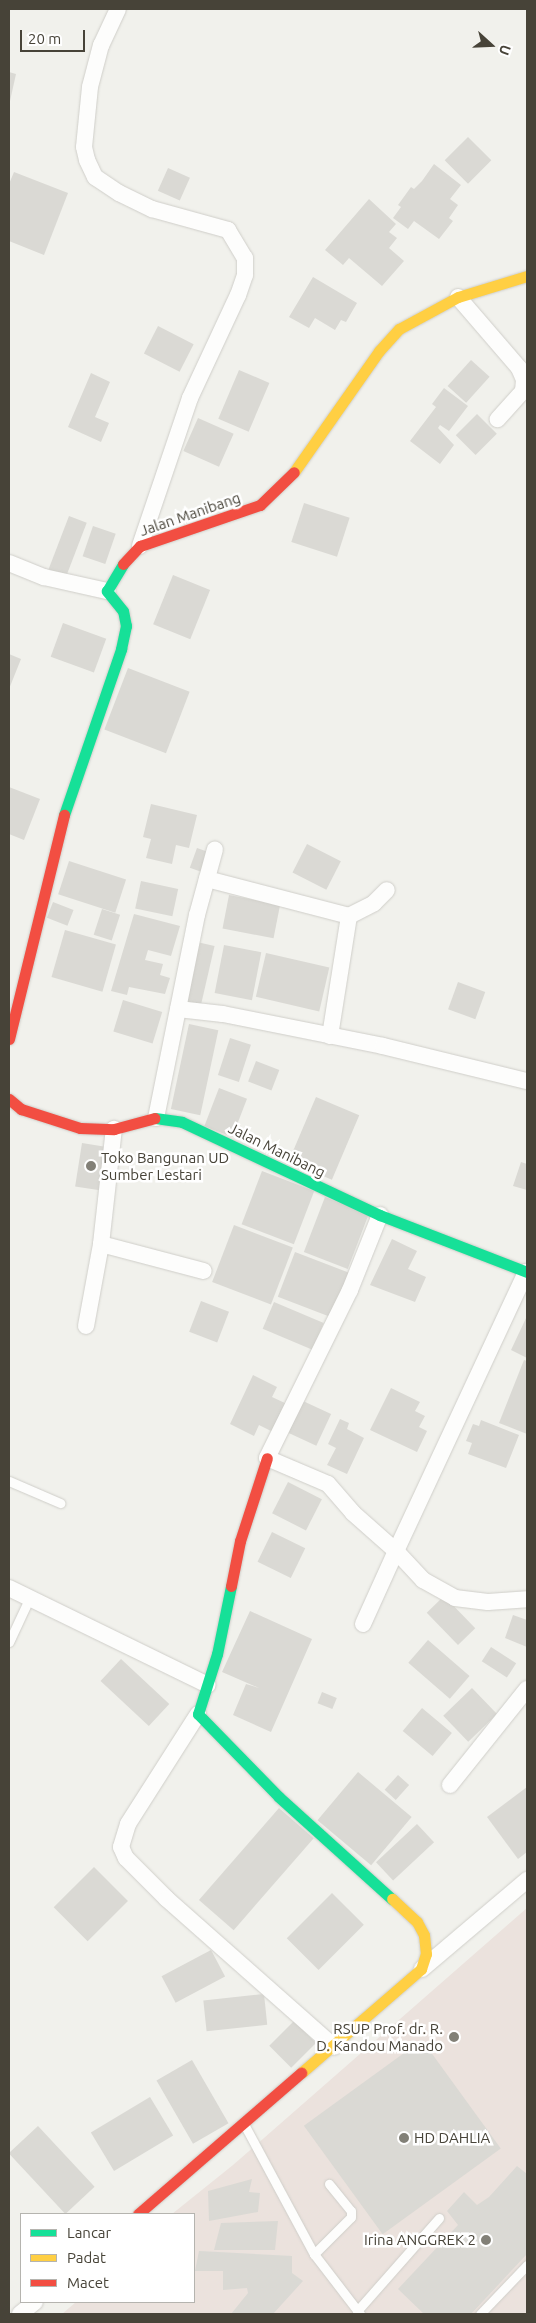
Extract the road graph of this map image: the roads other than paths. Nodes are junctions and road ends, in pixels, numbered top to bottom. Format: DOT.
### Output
graph roads {
  1 [pos="118,9"];
  2 [pos="527,276"];
  3 [pos="458,297"];
  4 [pos="498,419"];
  5 [pos="140,546"];
  6 [pos="10,568"];
  7 [pos="107,591"];
  8 [pos="215,849"];
  9 [pos="207,879"];
  10 [pos="387,890"];
  11 [pos="349,916"];
  12 [pos="178,1008"];
  13 [pos="330,1036"];
  14 [pos="9,1039"];
  15 [pos="527,1081"];
  16 [pos="9,1099"];
  17 [pos="156,1118"];
  18 [pos="114,1129"];
  19 [pos="380,1215"];
  20 [pos="101,1244"];
  21 [pos="204,1271"];
  22 [pos="527,1272"];
  23 [pos="86,1326"];
  24 [pos="268,1458"];
  25 [pos="9,1481"];
  26 [pos="60,1503"];
  27 [pos="396,1551"];
  28 [pos="9,1588"];
  29 [pos="30,1597"];
  30 [pos="527,1600"];
  31 [pos="362,1624"];
  32 [pos="9,1642"];
  33 [pos="208,1685"];
  34 [pos="527,1689"];
  35 [pos="198,1714"];
  36 [pos="450,1785"];
  37 [pos="527,1880"];
  38 [pos="421,1969"];
  39 [pos="334,2046"];
  40 [pos="244,2124"];
  41 [pos="329,2184"];
  42 [pos="139,2213"];
  43 [pos="439,2218"];
  44 [pos="314,2254"];
  45 [pos="527,2265"];
  46 [pos="34,2303"];
  47 [pos="358,2313"];
  48 [pos="20,2314"];
  49 [pos="480,2314"];
  1 -- 5 [label="street"];
  2 -- 3 [label="street, Jalan Manibang"];
  3 -- 4 [label="street"];
  3 -- 5 [label="street, Jalan Manibang"];
  5 -- 7 [label="street, Jalan Manibang"];
  6 -- 7 [label="street"];
  7 -- 14 [label="street"];
  8 -- 9 [label="street"];
  9 -- 11 [label="street"];
  9 -- 12 [label="street"];
  10 -- 11 [label="street"];
  11 -- 13 [label="street"];
  12 -- 13 [label="street"];
  12 -- 17 [label="street"];
  13 -- 15 [label="street"];
  16 -- 18 [label="street, Jalan Manibang"];
  17 -- 18 [label="street, Jalan Manibang"];
  17 -- 19 [label="street, Jalan Manibang"];
  18 -- 20 [label="street"];
  19 -- 22 [label="street, Jalan Manibang"];
  19 -- 24 [label="street"];
  20 -- 21 [label="street"];
  20 -- 23 [label="street"];
  22 -- 27 [label="street"];
  24 -- 27 [label="street"];
  24 -- 33 [label="street"];
  25 -- 26 [label="lane"];
  27 -- 30 [label="street"];
  27 -- 31 [label="street"];
  28 -- 29 [label="street"];
  29 -- 32 [label="lane"];
  29 -- 33 [label="street"];
  33 -- 35 [label="street"];
  34 -- 36 [label="street"];
  35 -- 38 [label="street"];
  35 -- 39 [label="street"];
  37 -- 38 [label="street"];
  38 -- 39 [label="street"];
  39 -- 40 [label="street"];
  40 -- 42 [label="street"];
  40 -- 44 [label="lane"];
  41 -- 44 [label="lane"];
  43 -- 47 [label="lane"];
  44 -- 47 [label="lane"];
  45 -- 49 [label="lane"];
  46 -- 48 [label="street"];
}
